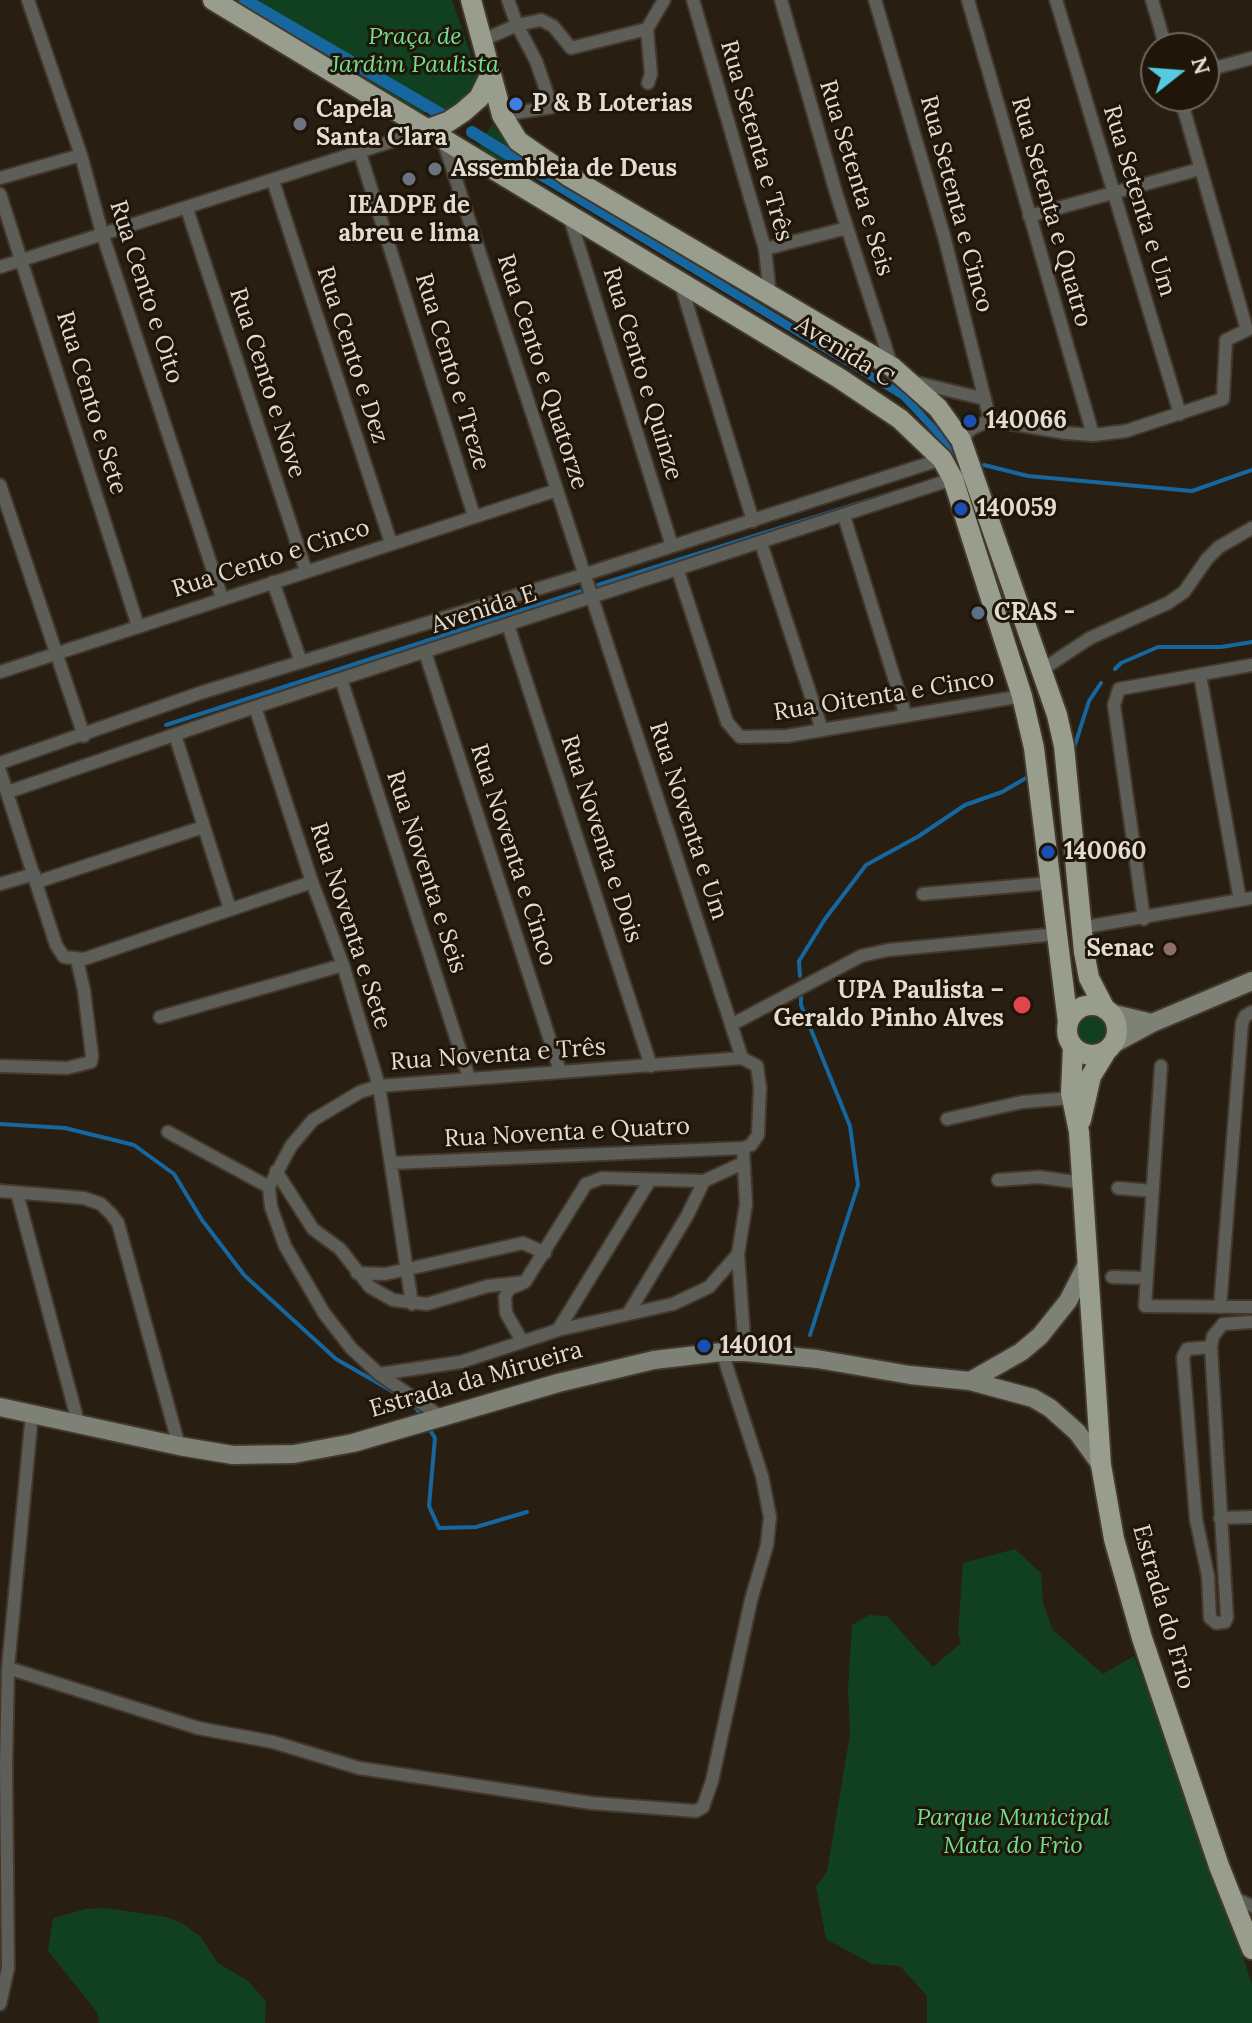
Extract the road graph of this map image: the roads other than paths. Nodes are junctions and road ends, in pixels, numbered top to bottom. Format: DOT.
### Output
graph roads {
  1 [pos="28,0"];
  2 [pos="213,0"];
  3 [pos="471,0"];
  4 [pos="508,0"];
  5 [pos="664,0"];
  6 [pos="693,0"];
  7 [pos="781,0"];
  8 [pos="875,0"];
  9 [pos="968,0"];
  10 [pos="1056,0"];
  11 [pos="1152,0"];
  12 [pos="517,25"];
  13 [pos="647,29"];
  14 [pos="1161,32"];
  15 [pos="483,40"];
  16 [pos="1252,58"];
  17 [pos="1220,67"];
  18 [pos="491,74"];
  19 [pos="648,83"];
  20 [pos="501,110"];
  21 [pos="1184,112"];
  22 [pos="446,125"];
  23 [pos="359,150"];
  24 [pos="81,155"];
  25 [pos="1200,169"];
  26 [pos="0,178"];
  27 [pos="273,181"];
  28 [pos="0,194"];
  29 [pos="1112,195"];
  30 [pos="187,209"];
  31 [pos="569,215"];
  32 [pos="1029,216"];
  33 [pos="847,228"];
  34 [pos="102,233"];
  35 [pos="765,249"];
  36 [pos="22,260"];
  37 [pos="0,267"];
  38 [pos="681,285"];
  39 [pos="770,295"];
  40 [pos="892,367"];
  41 [pos="909,380"];
  42 [pos="985,399"];
  43 [pos="1180,414"];
  44 [pos="990,420"];
  45 [pos="1093,435"];
  46 [pos="961,440"];
  47 [pos="942,459"];
  48 [pos="974,472"];
  49 [pos="953,479"];
  50 [pos="0,485"];
  51 [pos="557,490"];
  52 [pos="474,516"];
  53 [pos="844,516"];
  54 [pos="753,521"];
  55 [pos="1252,528"];
  56 [pos="391,543"];
  57 [pos="761,543"];
  58 [pos="672,546"];
  59 [pos="306,571"];
  60 [pos="678,571"];
  61 [pos="586,574"];
  62 [pos="273,582"];
  63 [pos="593,597"];
  64 [pos="222,598"];
  65 [pos="508,625"];
  66 [pos="138,626"];
  67 [pos="1031,640"];
  68 [pos="1006,648"];
  69 [pos="425,652"];
  70 [pos="55,653"];
  71 [pos="301,662"];
  72 [pos="1252,665"];
  73 [pos="1043,669"];
  74 [pos="0,672"];
  75 [pos="1200,675"];
  76 [pos="341,679"];
  77 [pos="1022,696"];
  78 [pos="255,707"];
  79 [pos="906,716"];
  80 [pos="822,730"];
  81 [pos="175,735"];
  82 [pos="84,736"];
  83 [pos="0,763"];
  84 [pos="0,771"];
  85 [pos="8,792"];
  86 [pos="203,827"];
  87 [pos="35,878"];
  88 [pos="312,882"];
  89 [pos="1050,883"];
  90 [pos="0,884"];
  91 [pos="923,894"];
  92 [pos="1246,899"];
  93 [pos="230,909"];
  94 [pos="1144,919"];
  95 [pos="1080,928"];
  96 [pos="1057,934"];
  97 [pos="77,960"];
  98 [pos="343,965"];
  99 [pos="1251,979"];
  100 [pos="1107,1011"];
  101 [pos="1252,1012"];
  102 [pos="160,1017"];
  103 [pos="1068,1023"];
  104 [pos="1152,1023"];
  105 [pos="731,1025"];
  106 [pos="1073,1047"];
  107 [pos="1110,1047"];
  108 [pos="742,1058"];
  109 [pos="0,1066"];
  110 [pos="651,1066"];
  111 [pos="1161,1066"];
  112 [pos="560,1071"];
  113 [pos="469,1078"];
  114 [pos="379,1086"];
  115 [pos="1072,1098"];
  116 [pos="947,1119"];
  117 [pos="168,1132"];
  118 [pos="1079,1132"];
  119 [pos="743,1148"];
  120 [pos="392,1163"];
  121 [pos="743,1163"];
  122 [pos="276,1171"];
  123 [pos="650,1180"];
  124 [pos="998,1180"];
  125 [pos="704,1181"];
  126 [pos="1083,1183"];
  127 [pos="269,1187"];
  128 [pos="1118,1188"];
  129 [pos="0,1191"];
  130 [pos="1152,1191"];
  131 [pos="17,1193"];
  132 [pos="545,1253"];
  133 [pos="738,1254"];
  134 [pos="1086,1266"];
  135 [pos="408,1269"];
  136 [pos="357,1273"];
  137 [pos="1112,1277"];
  138 [pos="1146,1278"];
  139 [pos="525,1282"];
  140 [pos="412,1304"];
  141 [pos="1220,1307"];
  142 [pos="1252,1307"];
  143 [pos="628,1314"];
  144 [pos="1252,1322"];
  145 [pos="558,1330"];
  146 [pos="522,1341"];
  147 [pos="1211,1347"];
  148 [pos="722,1352"];
  149 [pos="745,1352"];
  150 [pos="379,1374"];
  151 [pos="970,1381"];
  152 [pos="0,1407"];
  153 [pos="32,1413"];
  154 [pos="440,1416"];
  155 [pos="78,1422"];
  156 [pos="179,1446"];
  157 [pos="1101,1465"];
  158 [pos="1252,1517"];
  159 [pos="1220,1518"];
  160 [pos="8,1668"];
  161 [pos="1232,1897"];
  162 [pos="1252,1906"];
  163 [pos="1252,1949"];
  164 [pos="0,2004"];
  1 -- 24 [label="street, Rua Cento e Oito"];
  2 -- 22 [label="main road, Avenida C"];
  3 -- 15 [label="main road"];
  4 -- 12 [label="street"];
  5 -- 13 [label="street"];
  6 -- 35 [label="street, Rua Setenta e Três"];
  7 -- 33 [label="street, Rua Setenta e Seis"];
  8 -- 42 [label="street, Rua Setenta e Cinco"];
  9 -- 32 [label="street, Rua Setenta e Quatro"];
  10 -- 29 [label="street, Rua Setenta e Um"];
  11 -- 14 [label="street"];
  12 -- 13 [label="street"];
  12 -- 15 [label="street"];
  12 -- 20 [label="street"];
  13 -- 19 [label="street"];
  15 -- 18 [label="main road"];
  16 -- 17 [label="street"];
  18 -- 20 [label="main road"];
  18 -- 22 [label="main road"];
  20 -- 39 [label="main road, Avenida C"];
  21 -- 25 [label="street"];
  22 -- 23 [label="street"];
  22 -- 31 [label="main road, Avenida C"];
  22 -- 51 [label="street, Rua Cento e Quatorze"];
  23 -- 27 [label="street"];
  23 -- 52 [label="street, Rua Cento e Treze"];
  24 -- 26 [label="street"];
  24 -- 34 [label="street, Rua Cento e Oito"];
  25 -- 29 [label="street"];
  25 -- 43 [label="street"];
  27 -- 30 [label="street"];
  27 -- 56 [label="street, Rua Cento e Dez"];
  28 -- 36 [label="street, Rua Cento e Sete"];
  29 -- 32 [label="street"];
  29 -- 43 [label="street, Rua Setenta e Um"];
  30 -- 34 [label="street"];
  30 -- 59 [label="street, Rua Cento e Nove"];
  31 -- 38 [label="main road, Avenida C"];
  31 -- 58 [label="street, Rua Cento e Quinze"];
  32 -- 45 [label="street, Rua Setenta e Quatro"];
  33 -- 35 [label="street"];
  33 -- 40 [label="street, Rua Setenta e Seis"];
  34 -- 36 [label="street"];
  34 -- 64 [label="street, Rua Cento e Oito"];
  35 -- 39 [label="street, Rua Setenta e Três"];
  36 -- 37 [label="street"];
  36 -- 66 [label="street, Rua Cento e Sete"];
  38 -- 47 [label="main road, Avenida C"];
  38 -- 54 [label="street"];
  39 -- 40 [label="main road, Avenida C"];
  40 -- 41 [label="main road, Avenida C"];
  41 -- 42 [label="street"];
  41 -- 46 [label="main road, Avenida C"];
  42 -- 44 [label="street, Rua Setenta e Cinco"];
  43 -- 45 [label="street"];
  44 -- 45 [label="street"];
  44 -- 46 [label="street"];
  46 -- 48 [label="main road, Avenida C"];
  47 -- 49 [label="main road, Avenida C"];
  47 -- 54 [label="street, Avenida E"];
  48 -- 49 [label="street, Avenida E"];
  48 -- 67 [label="main road, Avenida C"];
  49 -- 53 [label="street, Avenida E"];
  49 -- 68 [label="main road, Avenida C"];
  50 -- 70 [label="street"];
  51 -- 52 [label="street, Rua Cento e Cinco"];
  51 -- 61 [label="street, Rua Cento e Quatorze"];
  52 -- 56 [label="street, Rua Cento e Cinco"];
  53 -- 57 [label="street, Avenida E"];
  53 -- 79 [label="street"];
  54 -- 58 [label="street, Avenida E"];
  55 -- 73 [label="street"];
  56 -- 59 [label="street, Rua Cento e Cinco"];
  57 -- 60 [label="street, Avenida E"];
  57 -- 80 [label="street"];
  58 -- 61 [label="street, Avenida E"];
  59 -- 62 [label="street, Rua Cento e Cinco"];
  60 -- 63 [label="street, Avenida E"];
  60 -- 80 [label="street, Rua Oitenta e Cinco"];
  61 -- 63 [label="street, Rua Cento e Quatorze"];
  61 -- 71 [label="street, Avenida E"];
  62 -- 64 [label="street, Rua Cento e Cinco"];
  62 -- 71 [label="street"];
  63 -- 65 [label="street, Avenida E"];
  63 -- 105 [label="street, Rua Noventa e Um"];
  64 -- 66 [label="street, Rua Cento e Cinco"];
  65 -- 69 [label="street, Avenida E"];
  65 -- 110 [label="street, Rua Noventa e Dois"];
  66 -- 70 [label="street, Rua Cento e Cinco"];
  67 -- 68 [label="main road"];
  67 -- 73 [label="main road, Avenida C"];
  68 -- 77 [label="main road, Avenida C"];
  69 -- 76 [label="street, Avenida E"];
  69 -- 112 [label="street, Rua Noventa e Cinco"];
  70 -- 74 [label="street, Rua Cento e Cinco"];
  70 -- 82 [label="street"];
  71 -- 82 [label="street, Avenida E"];
  72 -- 75 [label="street"];
  73 -- 95 [label="main road, Avenida C"];
  75 -- 92 [label="street"];
  75 -- 94 [label="street"];
  76 -- 78 [label="street, Avenida E"];
  76 -- 113 [label="street, Rua Noventa e Seis"];
  77 -- 79 [label="street, Rua Oitenta e Cinco"];
  77 -- 89 [label="main road, Avenida C"];
  78 -- 81 [label="street, Avenida E"];
  78 -- 88 [label="street, Rua Noventa e Sete"];
  79 -- 80 [label="street, Rua Oitenta e Cinco"];
  81 -- 85 [label="street, Avenida E"];
  81 -- 86 [label="street"];
  82 -- 83 [label="street, Avenida E"];
  84 -- 85 [label="street"];
  85 -- 87 [label="street"];
  86 -- 87 [label="street"];
  86 -- 93 [label="street"];
  87 -- 90 [label="street"];
  87 -- 97 [label="street"];
  88 -- 93 [label="street"];
  88 -- 98 [label="street, Rua Noventa e Sete"];
  89 -- 91 [label="street"];
  89 -- 96 [label="main road, Avenida C"];
  92 -- 94 [label="street"];
  93 -- 97 [label="street"];
  94 -- 95 [label="street"];
  95 -- 100 [label="main road, Avenida C"];
  96 -- 103 [label="main road, Avenida C"];
  96 -- 105 [label="street"];
  97 -- 109 [label="street"];
  98 -- 102 [label="street"];
  98 -- 114 [label="street, Rua Noventa e Sete"];
  99 -- 104 [label="main road"];
  100 -- 103 [label="main road"];
  100 -- 104 [label="main road"];
  100 -- 107 [label="main road"];
  101 -- 141 [label="street"];
  103 -- 106 [label="main road"];
  104 -- 107 [label="main road"];
  105 -- 108 [label="street, Rua Noventa e Um"];
  106 -- 107 [label="main road"];
  106 -- 115 [label="main road"];
  107 -- 118 [label="main road"];
  108 -- 110 [label="street, Rua Noventa e Três"];
  108 -- 119 [label="street"];
  110 -- 112 [label="street, Rua Noventa e Três"];
  111 -- 130 [label="street"];
  112 -- 113 [label="street, Rua Noventa e Três"];
  113 -- 114 [label="street, Rua Noventa e Três"];
  114 -- 120 [label="street, Rua Noventa e Sete"];
  114 -- 122 [label="street, Rua Noventa e Três"];
  115 -- 116 [label="street"];
  115 -- 118 [label="main road"];
  117 -- 127 [label="street"];
  118 -- 126 [label="main road"];
  119 -- 120 [label="street, Rua Noventa e Quatro"];
  119 -- 121 [label="street"];
  120 -- 135 [label="street, Rua Noventa e Sete"];
  121 -- 125 [label="street"];
  121 -- 133 [label="street"];
  122 -- 127 [label="street, Rua Noventa e Três"];
  122 -- 136 [label="street"];
  123 -- 125 [label="street"];
  123 -- 132 [label="street"];
  123 -- 145 [label="street"];
  124 -- 126 [label="street"];
  125 -- 143 [label="street"];
  126 -- 134 [label="main road"];
  127 -- 150 [label="street"];
  128 -- 130 [label="street"];
  129 -- 131 [label="street"];
  130 -- 138 [label="street"];
  131 -- 155 [label="street"];
  131 -- 156 [label="street"];
  132 -- 135 [label="street"];
  132 -- 139 [label="street"];
  133 -- 143 [label="street"];
  133 -- 149 [label="street"];
  134 -- 151 [label="main road"];
  134 -- 157 [label="main road, Estrada do Frio"];
  135 -- 136 [label="street"];
  135 -- 140 [label="street, Rua Noventa e Sete"];
  136 -- 140 [label="street"];
  137 -- 138 [label="street"];
  138 -- 141 [label="street"];
  139 -- 140 [label="street"];
  139 -- 146 [label="street"];
  141 -- 142 [label="street"];
  143 -- 145 [label="street"];
  144 -- 147 [label="street"];
  145 -- 146 [label="street"];
  146 -- 150 [label="street"];
  147 -- 159 [label="street"];
  147 -- 159 [label="street"];
  148 -- 149 [label="main road, Estrada da Mirueira"];
  148 -- 154 [label="main road, Estrada da Mirueira"];
  148 -- 160 [label="street"];
  149 -- 151 [label="main road, Estrada da Mirueira"];
  150 -- 154 [label="street"];
  151 -- 157 [label="main road, Estrada da Mirueira"];
  152 -- 153 [label="main road, Estrada da Mirueira"];
  153 -- 155 [label="main road, Estrada da Mirueira"];
  153 -- 160 [label="street"];
  154 -- 156 [label="main road, Estrada da Mirueira"];
  155 -- 156 [label="main road, Estrada da Mirueira"];
  157 -- 161 [label="main road, Estrada do Frio"];
  158 -- 159 [label="street"];
  160 -- 164 [label="street"];
  161 -- 162 [label="street"];
  161 -- 163 [label="main road, Estrada do Frio"];
}
